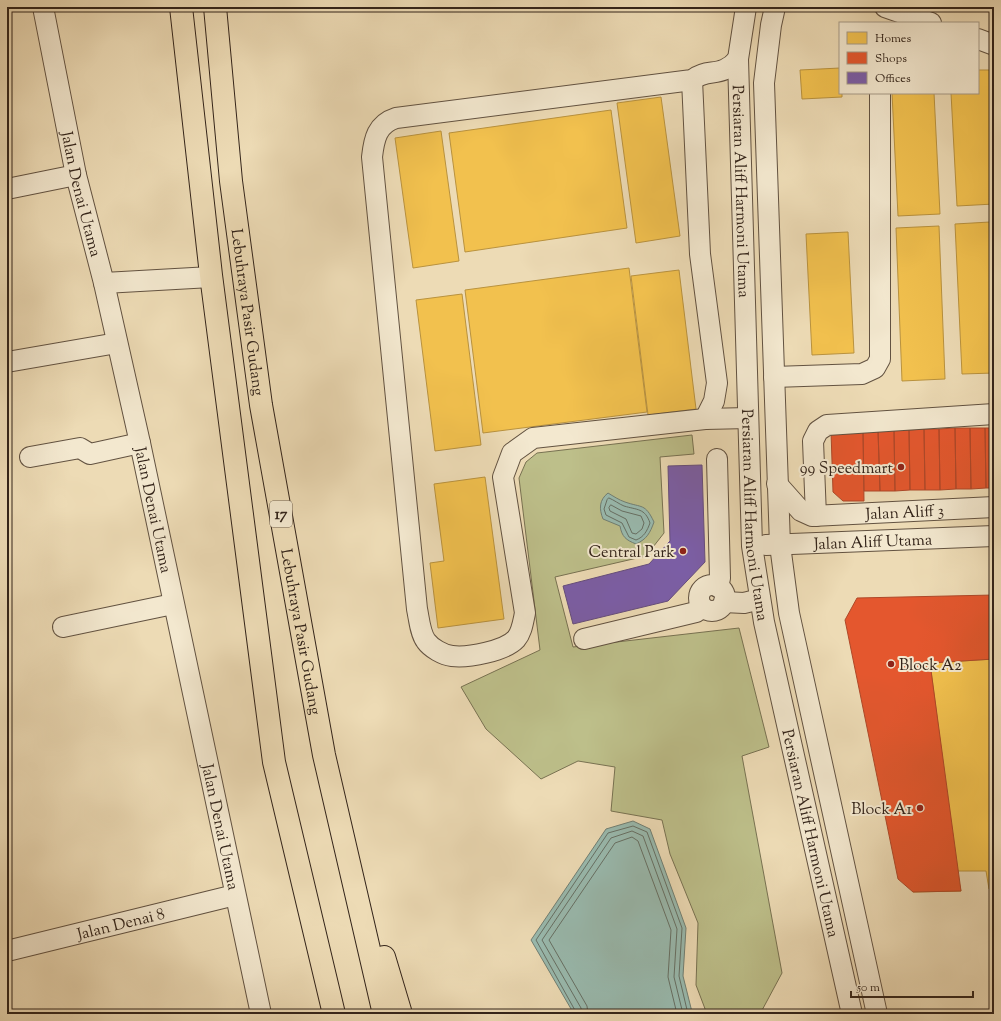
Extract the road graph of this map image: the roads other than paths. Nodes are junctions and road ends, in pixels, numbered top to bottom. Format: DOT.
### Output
graph roads {
  1 [pos="42,7"];
  2 [pos="181,7"];
  3 [pos="215,7"];
  4 [pos="746,7"];
  5 [pos="775,7"];
  6 [pos="880,7"];
  7 [pos="885,7"];
  8 [pos="880,22"];
  9 [pos="928,22"];
  10 [pos="979,40"];
  11 [pos="994,45"];
  12 [pos="738,59"];
  13 [pos="692,80"];
  14 [pos="880,94"];
  15 [pos="740,96"];
  16 [pos="76,175"];
  17 [pos="7,189"];
  18 [pos="211,277"];
  19 [pos="104,283"];
  20 [pos="117,343"];
  21 [pos="7,362"];
  22 [pos="774,377"];
  23 [pos="747,390"];
  24 [pos="716,392"];
  25 [pos="994,414"];
  26 [pos="748,418"];
  27 [pos="705,419"];
  28 [pos="140,443"];
  29 [pos="30,457"];
  30 [pos="717,459"];
  31 [pos="777,484"];
  32 [pos="994,507"];
  33 [pos="816,516"];
  34 [pos="994,536"];
  35 [pos="810,544"];
  36 [pos="780,545"];
  37 [pos="752,546"];
  38 [pos="785,584"];
  39 [pos="721,594"];
  40 [pos="760,599"];
  41 [pos="173,604"];
  42 [pos="63,627"];
  43 [pos="584,638"];
  44 [pos="324,755"];
  45 [pos="235,895"];
  46 [pos="7,951"];
  47 [pos="261,1014"];
  48 [pos="334,1014"];
  49 [pos="384,1014"];
  50 [pos="401,1014"];
  51 [pos="852,1014"];
  52 [pos="877,1014"];
  1 -- 16 [label="street, Jalan Denai Utama"];
  2 -- 18 [label="highway, Lebuhraya Pasir Gudang"];
  3 -- 44 [label="highway, Lebuhraya Pasir Gudang / 17"];
  4 -- 12 [label="street, Persiaran Aliff Harmoni Utama"];
  5 -- 22 [label="street, Persiaran Aliff Harmoni Utama"];
  6 -- 8 [label="street"];
  7 -- 9 [label="street"];
  10 -- 11 [label="street"];
  12 -- 13 [label="street"];
  12 -- 15 [label="street, Persiaran Aliff Harmoni Utama"];
  13 -- 15 [label="street"];
  13 -- 24 [label="street"];
  13 -- 27 [label="street"];
  14 -- 22 [label="street"];
  15 -- 23 [label="street, Persiaran Aliff Harmoni Utama"];
  16 -- 17 [label="street"];
  16 -- 19 [label="street, Jalan Denai Utama"];
  18 -- 19 [label="street"];
  18 -- 48 [label="highway, Lebuhraya Pasir Gudang"];
  19 -- 20 [label="street, Jalan Denai Utama"];
  20 -- 21 [label="street"];
  20 -- 28 [label="street, Jalan Denai Utama"];
  22 -- 31 [label="street, Persiaran Aliff Harmoni Utama"];
  23 -- 24 [label="street"];
  23 -- 26 [label="street, Persiaran Aliff Harmoni Utama"];
  24 -- 27 [label="street"];
  25 -- 33 [label="street"];
  26 -- 27 [label="street"];
  26 -- 37 [label="street, Persiaran Aliff Harmoni Utama"];
  28 -- 29 [label="street"];
  28 -- 41 [label="street, Jalan Denai Utama"];
  30 -- 39 [label="street"];
  31 -- 33 [label="street"];
  31 -- 36 [label="street, Persiaran Aliff Harmoni Utama"];
  32 -- 33 [label="street, Jalan Aliff 3"];
  34 -- 35 [label="street, Jalan Aliff Utama"];
  35 -- 36 [label="street, Jalan Aliff Utama"];
  35 -- 38 [label="street"];
  36 -- 37 [label="street, Jalan Aliff Utama"];
  36 -- 38 [label="street, Persiaran Aliff Harmoni Utama"];
  37 -- 40 [label="street, Persiaran Aliff Harmoni Utama"];
  38 -- 52 [label="street, Persiaran Aliff Harmoni Utama"];
  39 -- 40 [label="street"];
  39 -- 43 [label="street"];
  40 -- 51 [label="street, Persiaran Aliff Harmoni Utama"];
  41 -- 42 [label="street"];
  41 -- 45 [label="street, Jalan Denai Utama"];
  44 -- 49 [label="highway, Lebuhraya Pasir Gudang / 17"];
  44 -- 50 [label="highway"];
  45 -- 46 [label="street, Jalan Denai 8"];
  45 -- 47 [label="street, Jalan Denai Utama"];
}
